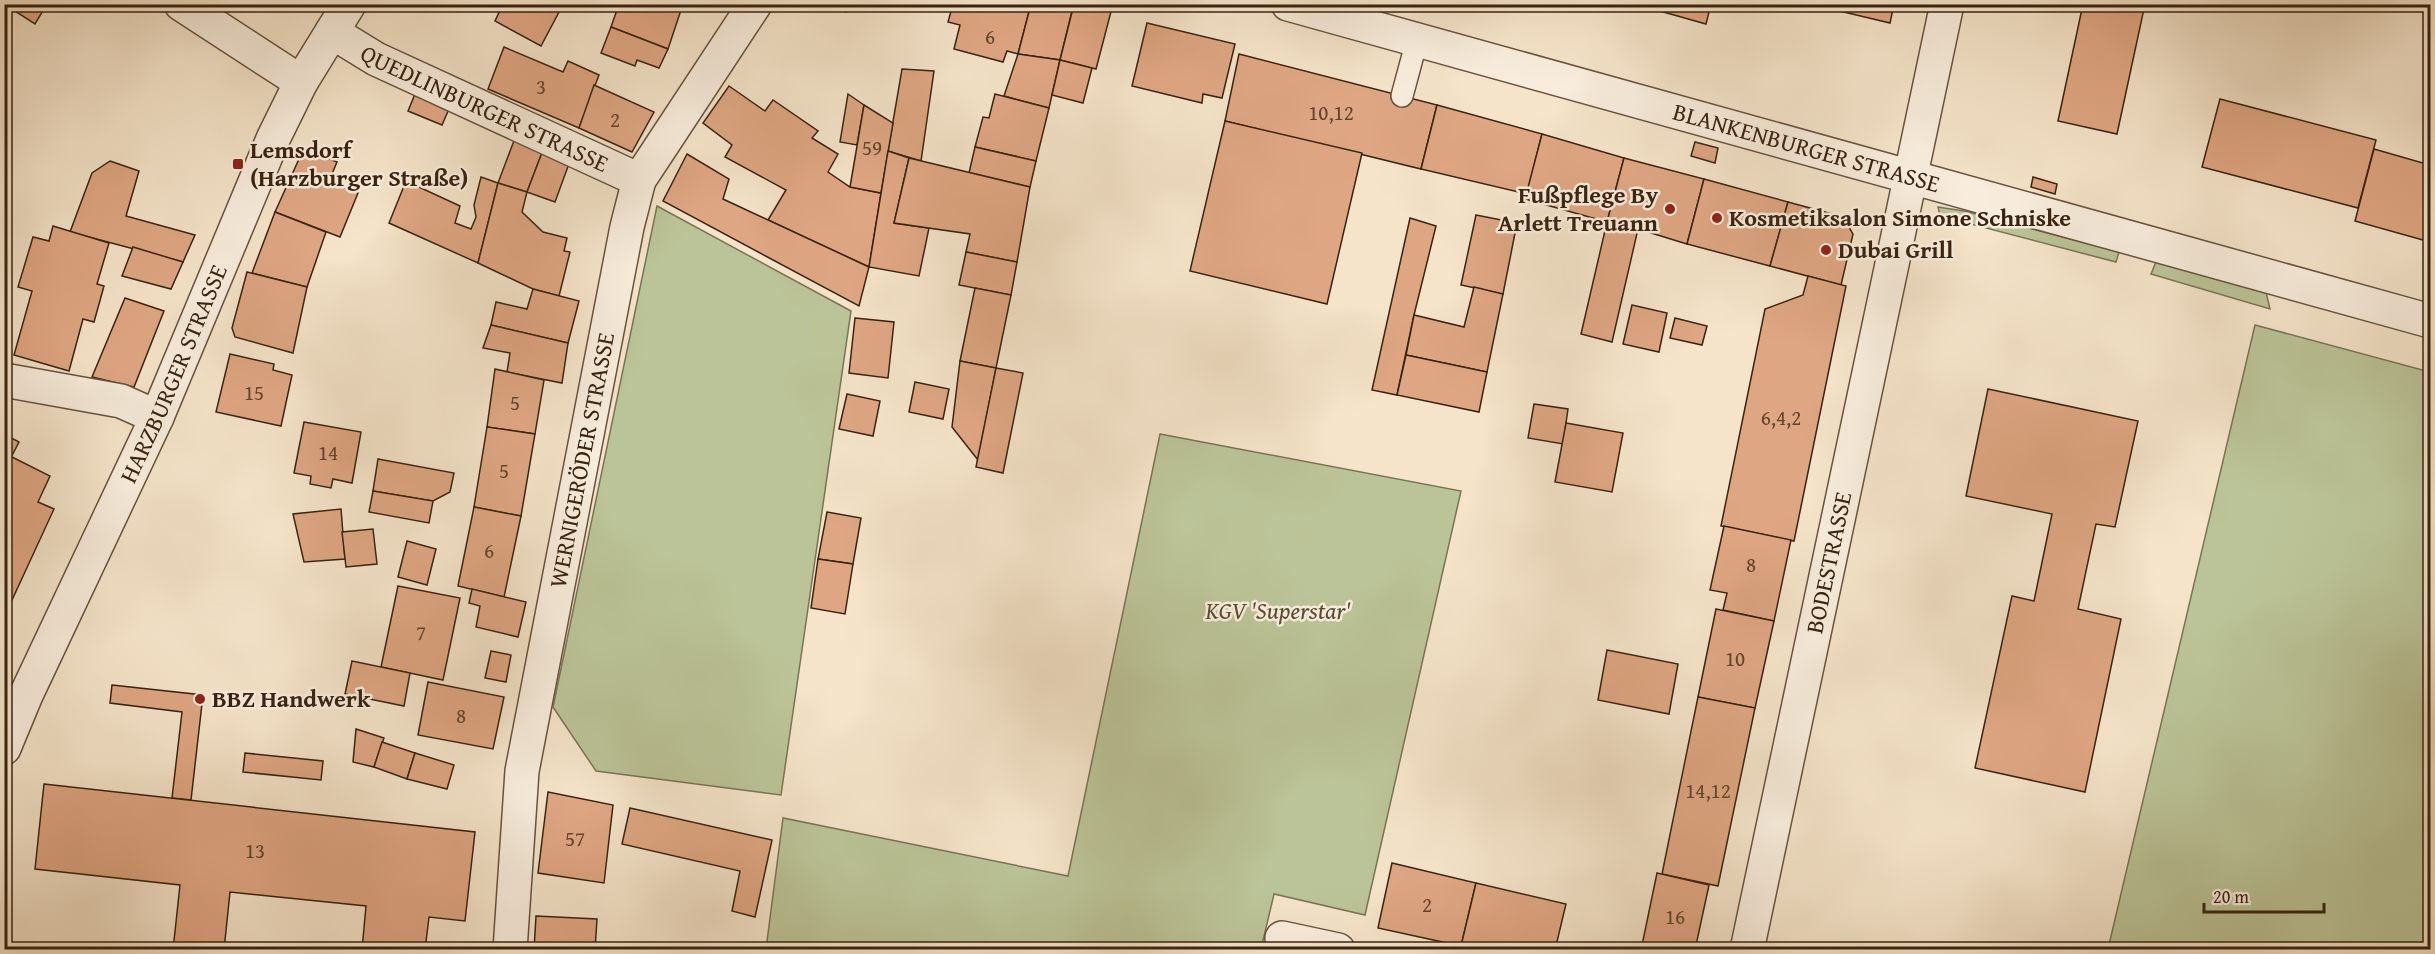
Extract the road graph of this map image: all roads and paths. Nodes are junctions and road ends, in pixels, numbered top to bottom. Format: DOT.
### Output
graph roads {
  1 [pos="181,4"];
  2 [pos="349,4"];
  3 [pos="754,4"];
  4 [pos="1288,4"];
  5 [pos="1947,4"];
  6 [pos="332,33"];
  7 [pos="1417,40"];
  8 [pos="301,82"];
  9 [pos="1401,96"];
  10 [pos="1910,176"];
  11 [pos="639,180"];
  12 [pos="2430,321"];
  13 [pos="4,380"];
  14 [pos="157,417"];
  15 [pos="4,748"];
  16 [pos="1282,938"];
  17 [pos="510,950"];
  18 [pos="1338,950"];
  19 [pos="1747,950"];
  1 -- 8 [label="street"];
  2 -- 6 [label="street, HARZBURGER STRASSE"];
  3 -- 11 [label="street, WERNIGERÖDER STRASSE"];
  4 -- 7 [label="street, BLANKENBURGER STRASSE"];
  5 -- 10 [label="street, BODESTRASSE"];
  6 -- 8 [label="street, HARZBURGER STRASSE"];
  6 -- 11 [label="street, QUEDLINBURGER STRASSE"];
  7 -- 9 [label="lane"];
  7 -- 10 [label="street, BLANKENBURGER STRASSE"];
  8 -- 14 [label="street, HARZBURGER STRASSE"];
  10 -- 12 [label="street, BLANKENBURGER STRASSE"];
  10 -- 19 [label="street, BODESTRASSE"];
  11 -- 17 [label="street, WERNIGERÖDER STRASSE"];
  13 -- 14 [label="street"];
  14 -- 15 [label="street, HARZBURGER STRASSE"];
  16 -- 18 [label="street"];
}
